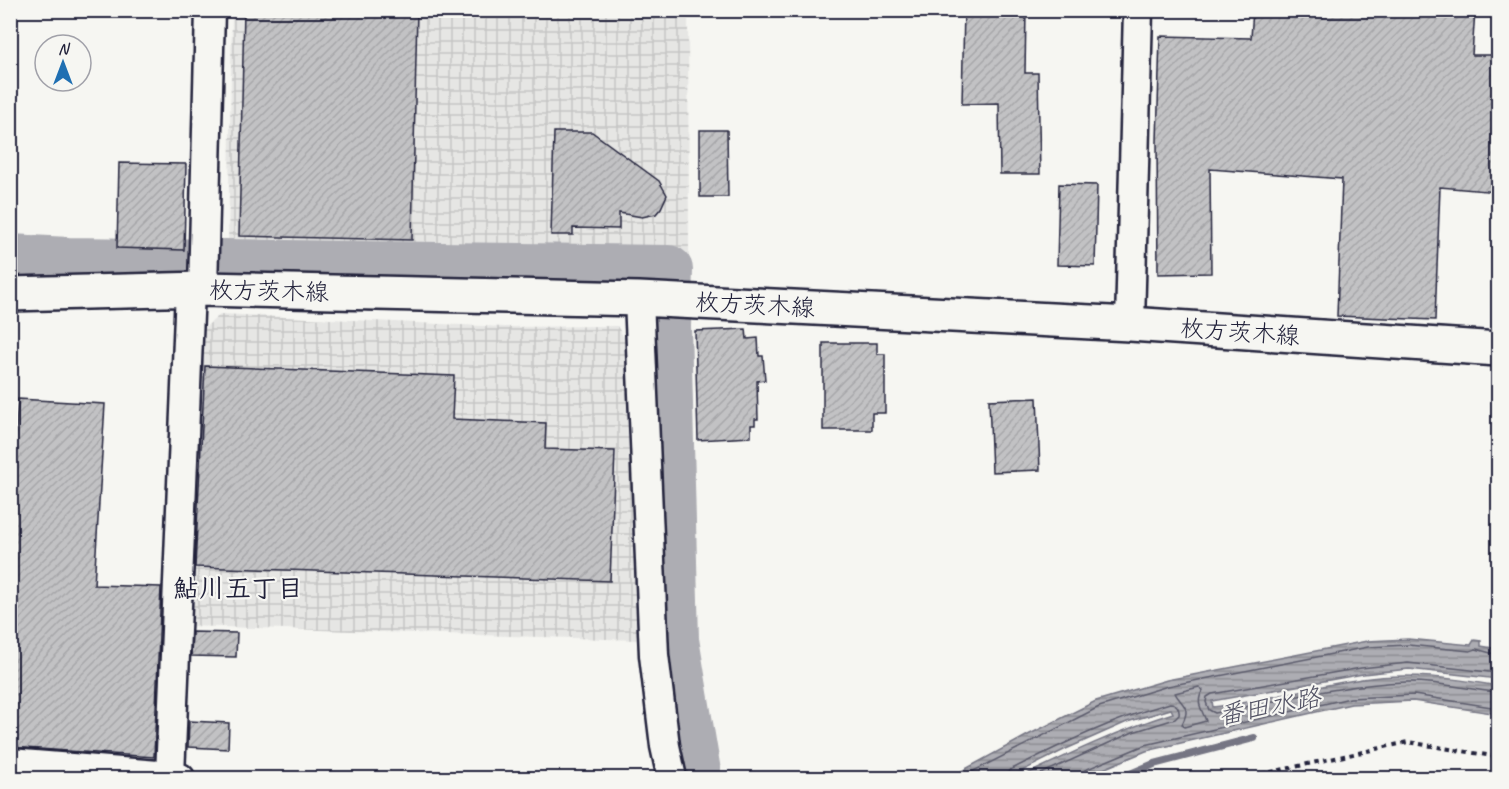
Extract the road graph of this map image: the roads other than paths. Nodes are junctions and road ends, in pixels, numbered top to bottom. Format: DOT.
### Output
graph roads {
  1 [pos="210,10"];
  2 [pos="1138,10"];
  3 [pos="196,290"];
  4 [pos="10,294"];
  5 [pos="645,299"];
  6 [pos="1130,324"];
  7 [pos="1498,349"];
  8 [pos="10,763"];
  9 [pos="175,777"];
  10 [pos="672,778"];
  1 -- 3 [label="street"];
  2 -- 6 [label="street"];
  3 -- 4 [label="main road, 枚方茨木線"];
  3 -- 5 [label="main road, 枚方茨木線"];
  3 -- 9 [label="street"];
  5 -- 6 [label="main road, 枚方茨木線"];
  5 -- 10 [label="street"];
  6 -- 7 [label="main road, 枚方茨木線"];
  8 -- 9 [label="street"];
}
